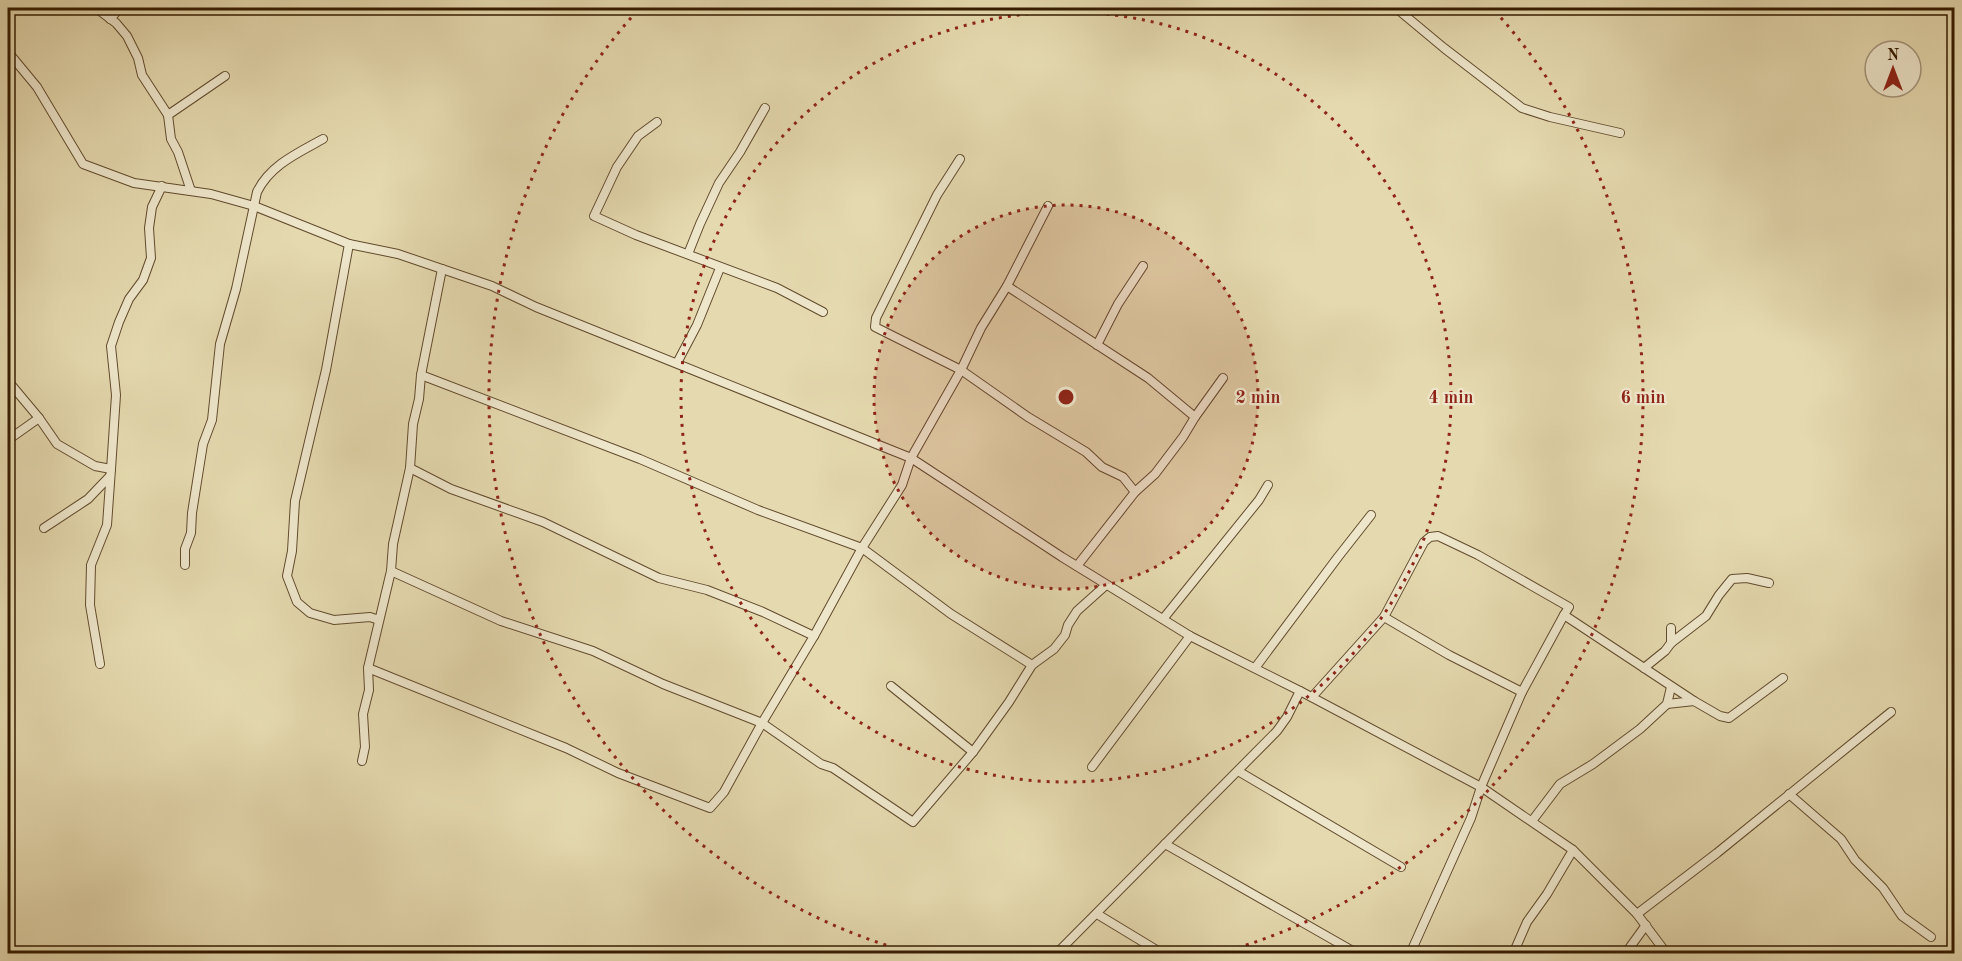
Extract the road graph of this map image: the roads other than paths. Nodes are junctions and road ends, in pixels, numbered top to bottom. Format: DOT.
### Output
graph roads {
  1 [pos="96,8"];
  2 [pos="120,8"];
  3 [pos="1396,8"];
  4 [pos="110,19"];
  5 [pos="8,52"];
  6 [pos="225,76"];
  7 [pos="765,108"];
  8 [pos="168,115"];
  9 [pos="657,122"];
  10 [pos="1620,133"];
  11 [pos="323,139"];
  12 [pos="960,159"];
  13 [pos="162,186"];
  14 [pos="191,191"];
  15 [pos="254,206"];
  16 [pos="1048,206"];
  17 [pos="349,243"];
  18 [pos="688,254"];
  19 [pos="1143,266"];
  20 [pos="720,268"];
  21 [pos="442,269"];
  22 [pos="1007,286"];
  23 [pos="823,312"];
  24 [pos="1097,345"];
  25 [pos="677,363"];
  26 [pos="961,369"];
  27 [pos="420,375"];
  28 [pos="1223,378"];
  29 [pos="8,381"];
  30 [pos="1195,417"];
  31 [pos="39,418"];
  32 [pos="8,440"];
  33 [pos="911,458"];
  34 [pos="410,468"];
  35 [pos="111,472"];
  36 [pos="1268,485"];
  37 [pos="1136,492"];
  38 [pos="1371,514"];
  39 [pos="44,528"];
  40 [pos="862,548"];
  41 [pos="185,565"];
  42 [pos="1077,566"];
  43 [pos="391,571"];
  44 [pos="1768,583"];
  45 [pos="1106,585"];
  46 [pos="1564,615"];
  47 [pos="1384,617"];
  48 [pos="1163,619"];
  49 [pos="379,621"];
  50 [pos="1671,628"];
  51 [pos="814,636"];
  52 [pos="1190,636"];
  53 [pos="1671,643"];
  54 [pos="100,664"];
  55 [pos="1032,665"];
  56 [pos="368,668"];
  57 [pos="1644,668"];
  58 [pos="1255,669"];
  59 [pos="1783,678"];
  60 [pos="891,686"];
  61 [pos="1671,687"];
  62 [pos="1300,691"];
  63 [pos="1522,692"];
  64 [pos="1312,697"];
  65 [pos="1694,701"];
  66 [pos="1667,704"];
  67 [pos="1891,712"];
  68 [pos="762,723"];
  69 [pos="973,752"];
  70 [pos="362,761"];
  71 [pos="1092,767"];
  72 [pos="1238,771"];
  73 [pos="1481,787"];
  74 [pos="1789,794"];
  75 [pos="1532,821"];
  76 [pos="1165,844"];
  77 [pos="1573,850"];
  78 [pos="1401,867"];
  79 [pos="1096,914"];
  80 [pos="1637,914"];
  81 [pos="1646,925"];
  82 [pos="1932,937"];
  83 [pos="1056,954"];
  84 [pos="1163,954"];
  85 [pos="1358,954"];
  86 [pos="1410,954"];
  87 [pos="1513,954"];
  88 [pos="1625,954"];
  89 [pos="1667,954"];
  1 -- 4 [label="street"];
  2 -- 4 [label="street"];
  3 -- 10 [label="street"];
  4 -- 8 [label="street"];
  5 -- 13 [label="street"];
  6 -- 8 [label="street"];
  7 -- 18 [label="street"];
  8 -- 14 [label="street"];
  9 -- 18 [label="street"];
  11 -- 15 [label="street"];
  12 -- 26 [label="street"];
  13 -- 14 [label="street"];
  13 -- 35 [label="street"];
  14 -- 15 [label="street"];
  15 -- 17 [label="street"];
  15 -- 41 [label="street"];
  16 -- 22 [label="street"];
  17 -- 21 [label="street"];
  17 -- 49 [label="street"];
  18 -- 20 [label="street"];
  19 -- 24 [label="street"];
  20 -- 23 [label="street"];
  20 -- 25 [label="street"];
  21 -- 25 [label="street"];
  21 -- 27 [label="street"];
  22 -- 24 [label="street"];
  22 -- 26 [label="street"];
  24 -- 30 [label="street"];
  25 -- 33 [label="street"];
  26 -- 33 [label="street"];
  26 -- 37 [label="street"];
  27 -- 34 [label="street"];
  27 -- 40 [label="street"];
  28 -- 30 [label="street"];
  29 -- 31 [label="street"];
  30 -- 37 [label="street"];
  31 -- 32 [label="street"];
  31 -- 35 [label="street"];
  33 -- 40 [label="street"];
  33 -- 42 [label="street"];
  34 -- 43 [label="street"];
  34 -- 51 [label="street"];
  35 -- 39 [label="street"];
  35 -- 54 [label="street"];
  36 -- 48 [label="street"];
  37 -- 42 [label="street"];
  38 -- 58 [label="street"];
  40 -- 51 [label="street"];
  40 -- 55 [label="street"];
  42 -- 45 [label="street"];
  43 -- 49 [label="street"];
  43 -- 68 [label="street"];
  44 -- 53 [label="street"];
  45 -- 48 [label="street"];
  45 -- 55 [label="street"];
  46 -- 47 [label="street"];
  46 -- 57 [label="street"];
  46 -- 63 [label="street"];
  47 -- 63 [label="street"];
  47 -- 64 [label="street"];
  48 -- 52 [label="street"];
  49 -- 56 [label="street"];
  50 -- 53 [label="street"];
  51 -- 68 [label="street"];
  52 -- 58 [label="street"];
  52 -- 71 [label="street"];
  53 -- 57 [label="street"];
  55 -- 69 [label="street"];
  56 -- 68 [label="street"];
  56 -- 70 [label="street"];
  57 -- 61 [label="street"];
  58 -- 62 [label="street"];
  59 -- 65 [label="street"];
  60 -- 69 [label="street"];
  61 -- 65 [label="street"];
  61 -- 66 [label="street"];
  62 -- 64 [label="street"];
  62 -- 72 [label="street"];
  63 -- 73 [label="street"];
  64 -- 73 [label="street"];
  65 -- 66 [label="street"];
  66 -- 75 [label="street"];
  67 -- 74 [label="street"];
  68 -- 69 [label="street"];
  72 -- 76 [label="street"];
  72 -- 78 [label="street"];
  73 -- 75 [label="street"];
  73 -- 86 [label="street"];
  74 -- 80 [label="street"];
  74 -- 82 [label="street"];
  75 -- 77 [label="street"];
  76 -- 79 [label="street"];
  76 -- 85 [label="street"];
  77 -- 80 [label="street"];
  77 -- 87 [label="street"];
  79 -- 83 [label="street"];
  79 -- 84 [label="street"];
  80 -- 81 [label="street"];
  81 -- 88 [label="street"];
  81 -- 89 [label="street"];
}
